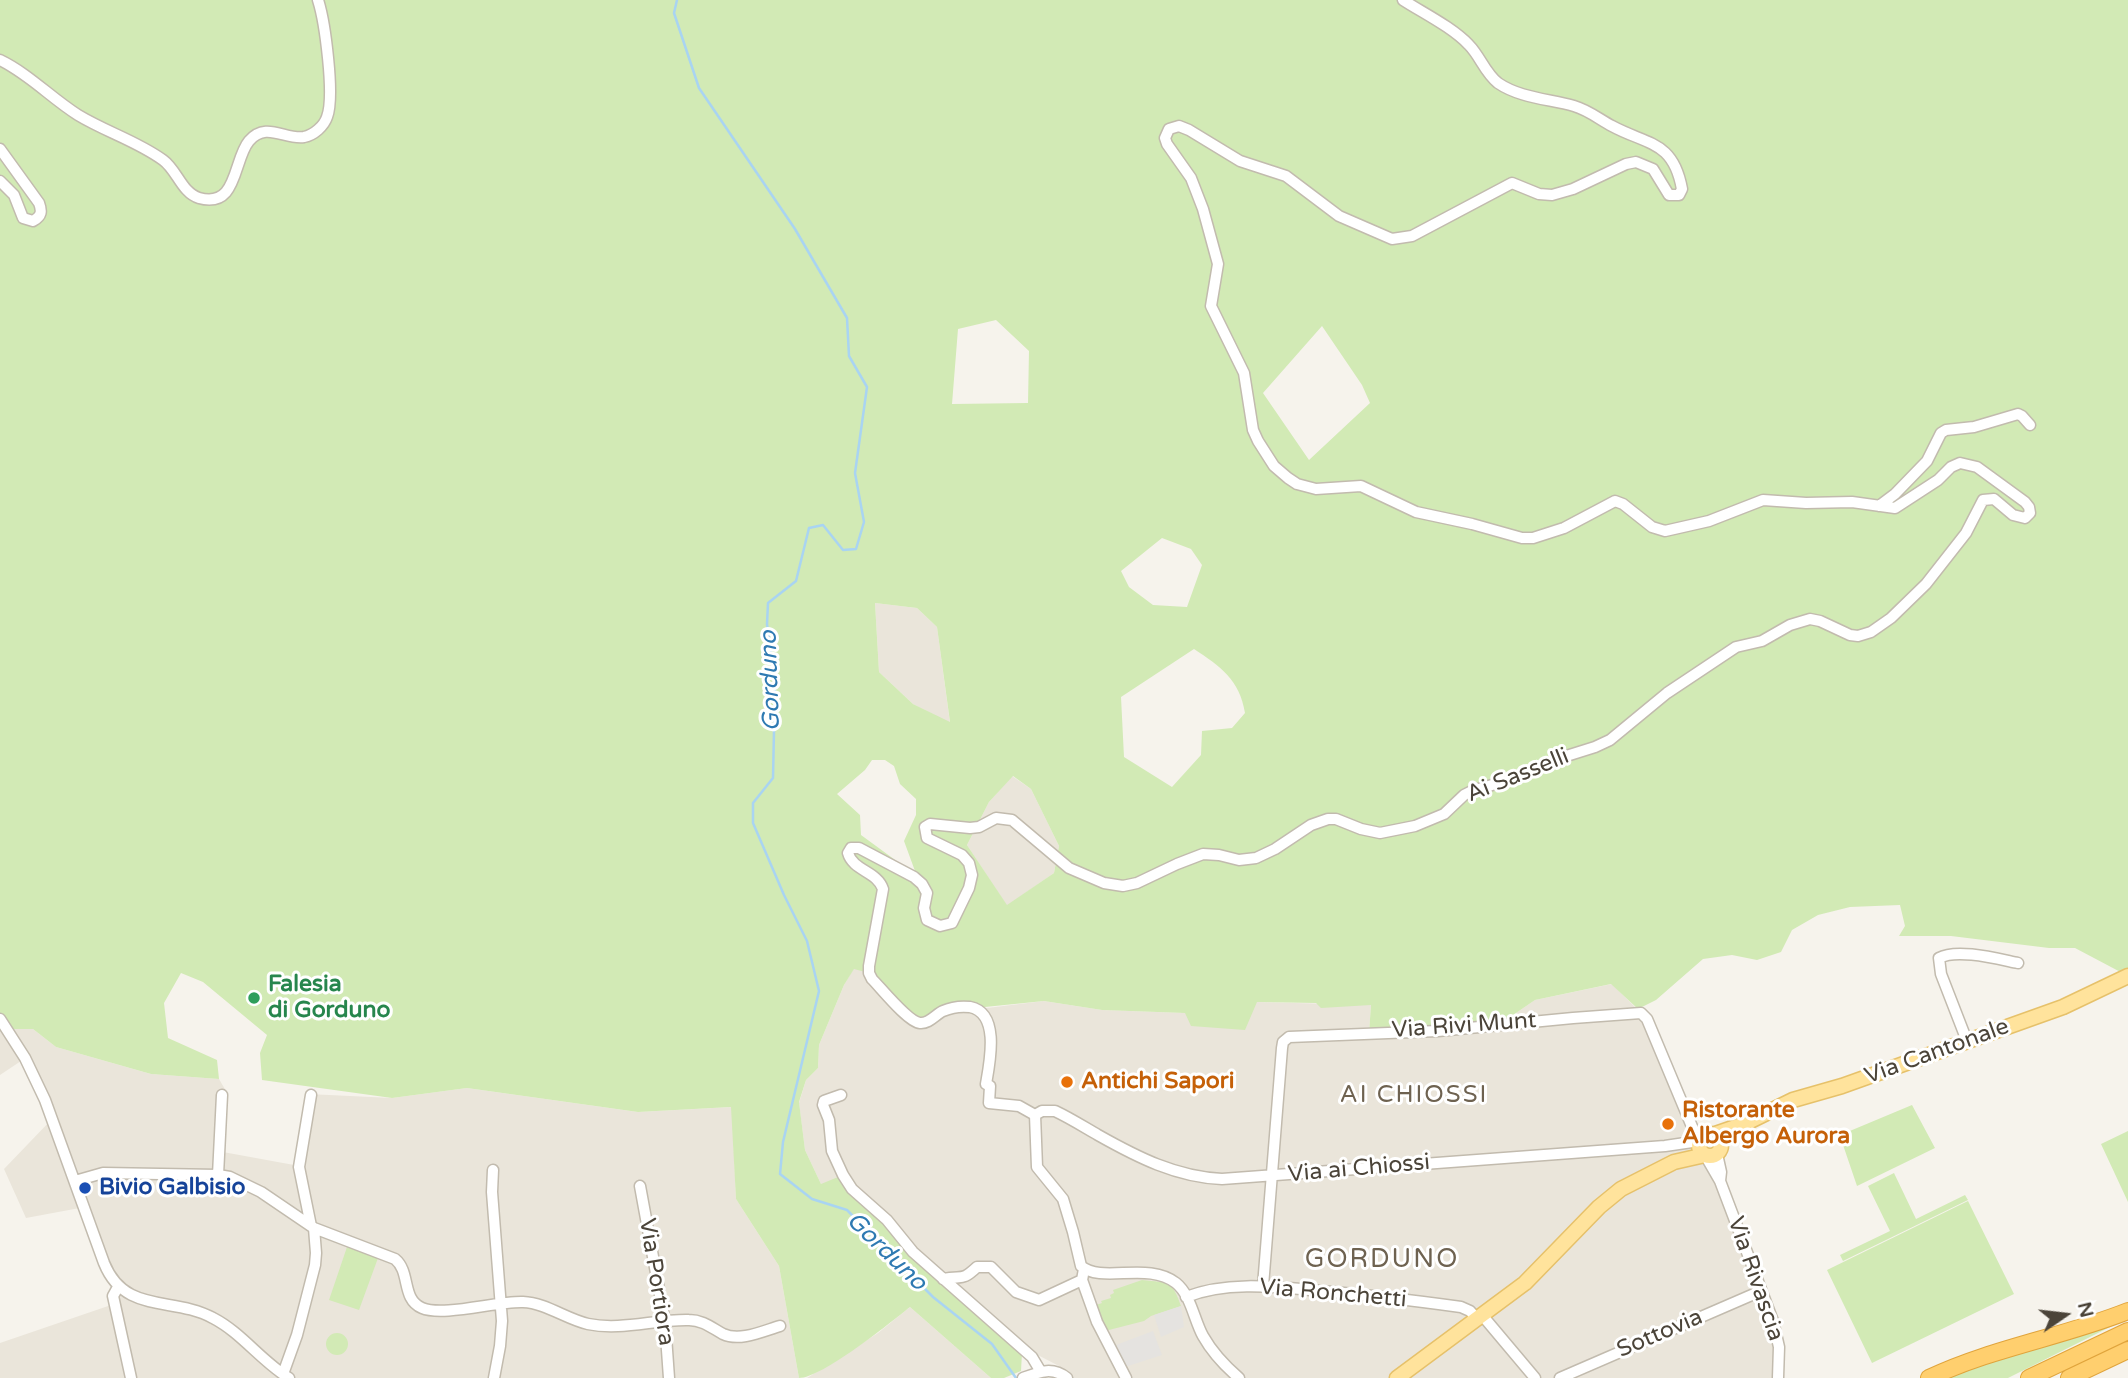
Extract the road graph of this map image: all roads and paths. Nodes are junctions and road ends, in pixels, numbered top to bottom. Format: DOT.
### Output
graph roads {
  1 [pos="318,0"];
  2 [pos="1403,0"];
  3 [pos="0,60"];
  4 [pos="0,149"];
  5 [pos="0,181"];
  6 [pos="2030,425"];
  7 [pos="1879,506"];
  8 [pos="2018,963"];
  9 [pos="2128,976"];
  10 [pos="0,1019"];
  11 [pos="988,1021"];
  12 [pos="1967,1041"];
  13 [pos="222,1095"];
  14 [pos="311,1095"];
  15 [pos="841,1095"];
  16 [pos="1035,1115"];
  17 [pos="1710,1144"];
  18 [pos="1665,1146"];
  19 [pos="1674,1162"];
  20 [pos="494,1170"];
  21 [pos="218,1175"];
  22 [pos="1272,1176"];
  23 [pos="75,1181"];
  24 [pos="640,1186"];
  25 [pos="312,1227"];
  26 [pos="1083,1275"];
  27 [pos="943,1279"];
  28 [pos="1263,1286"];
  29 [pos="118,1287"];
  30 [pos="1761,1291"];
  31 [pos="1186,1297"];
  32 [pos="501,1303"];
  33 [pos="2128,1311"];
  34 [pos="1479,1317"];
  35 [pos="665,1322"];
  36 [pos="780,1326"];
  37 [pos="2128,1331"];
  38 [pos="2128,1350"];
  39 [pos="1039,1372"];
  40 [pos="286,1376"];
  41 [pos="131,1378"];
  42 [pos="494,1378"];
  43 [pos="669,1378"];
  44 [pos="1023,1378"];
  45 [pos="1067,1378"];
  46 [pos="1126,1378"];
  47 [pos="1238,1378"];
  48 [pos="1397,1378"];
  49 [pos="1535,1378"];
  50 [pos="1560,1378"];
  51 [pos="1778,1378"];
  52 [pos="1928,1378"];
  53 [pos="2029,1378"];
  54 [pos="2068,1378"];
  1 -- 3 [label="street"];
  2 -- 7 [label="street"];
  4 -- 5 [label="street"];
  6 -- 7 [label="street"];
  7 -- 11 [label="street, Ai Sasselli"];
  8 -- 12 [label="street"];
  9 -- 12 [label="main road, Via Cantonale"];
  10 -- 23 [label="street"];
  11 -- 16 [label="street, Via ai Chiossi"];
  12 -- 17 [label="main road, Via Cantonale"];
  13 -- 21 [label="street"];
  14 -- 25 [label="street"];
  15 -- 27 [label="street"];
  16 -- 22 [label="street, Via ai Chiossi"];
  16 -- 26 [label="street"];
  17 -- 18 [label="street, Via ai Chiossi"];
  17 -- 19 [label="main road, Via Cantonale"];
  17 -- 22 [label="street, Via Rivi Munt"];
  17 -- 30 [label="street, Via Rivascia"];
  18 -- 19 [label="street"];
  18 -- 22 [label="street, Via ai Chiossi"];
  19 -- 34 [label="main road, Via Cantonale"];
  20 -- 32 [label="street"];
  21 -- 23 [label="street"];
  21 -- 25 [label="street"];
  22 -- 28 [label="street"];
  23 -- 29 [label="street"];
  24 -- 35 [label="street, Via Portiora"];
  25 -- 32 [label="street"];
  25 -- 40 [label="street"];
  26 -- 27 [label="street"];
  26 -- 31 [label="street"];
  26 -- 46 [label="street"];
  27 -- 39 [label="street"];
  28 -- 31 [label="street, Via Ronchetti"];
  28 -- 34 [label="street, Via Ronchetti"];
  29 -- 40 [label="street"];
  29 -- 41 [label="street"];
  30 -- 50 [label="street, Sottovia"];
  30 -- 51 [label="street, Via Rivascia"];
  31 -- 47 [label="street"];
  32 -- 35 [label="street"];
  32 -- 42 [label="street"];
  33 -- 52 [label="highway"];
  34 -- 48 [label="main road, Via Cantonale"];
  34 -- 49 [label="street"];
  35 -- 36 [label="street"];
  35 -- 43 [label="street, Via Portiora"];
  37 -- 53 [label="highway"];
  38 -- 54 [label="highway"];
  39 -- 44 [label="street"];
  39 -- 45 [label="street"];
}
